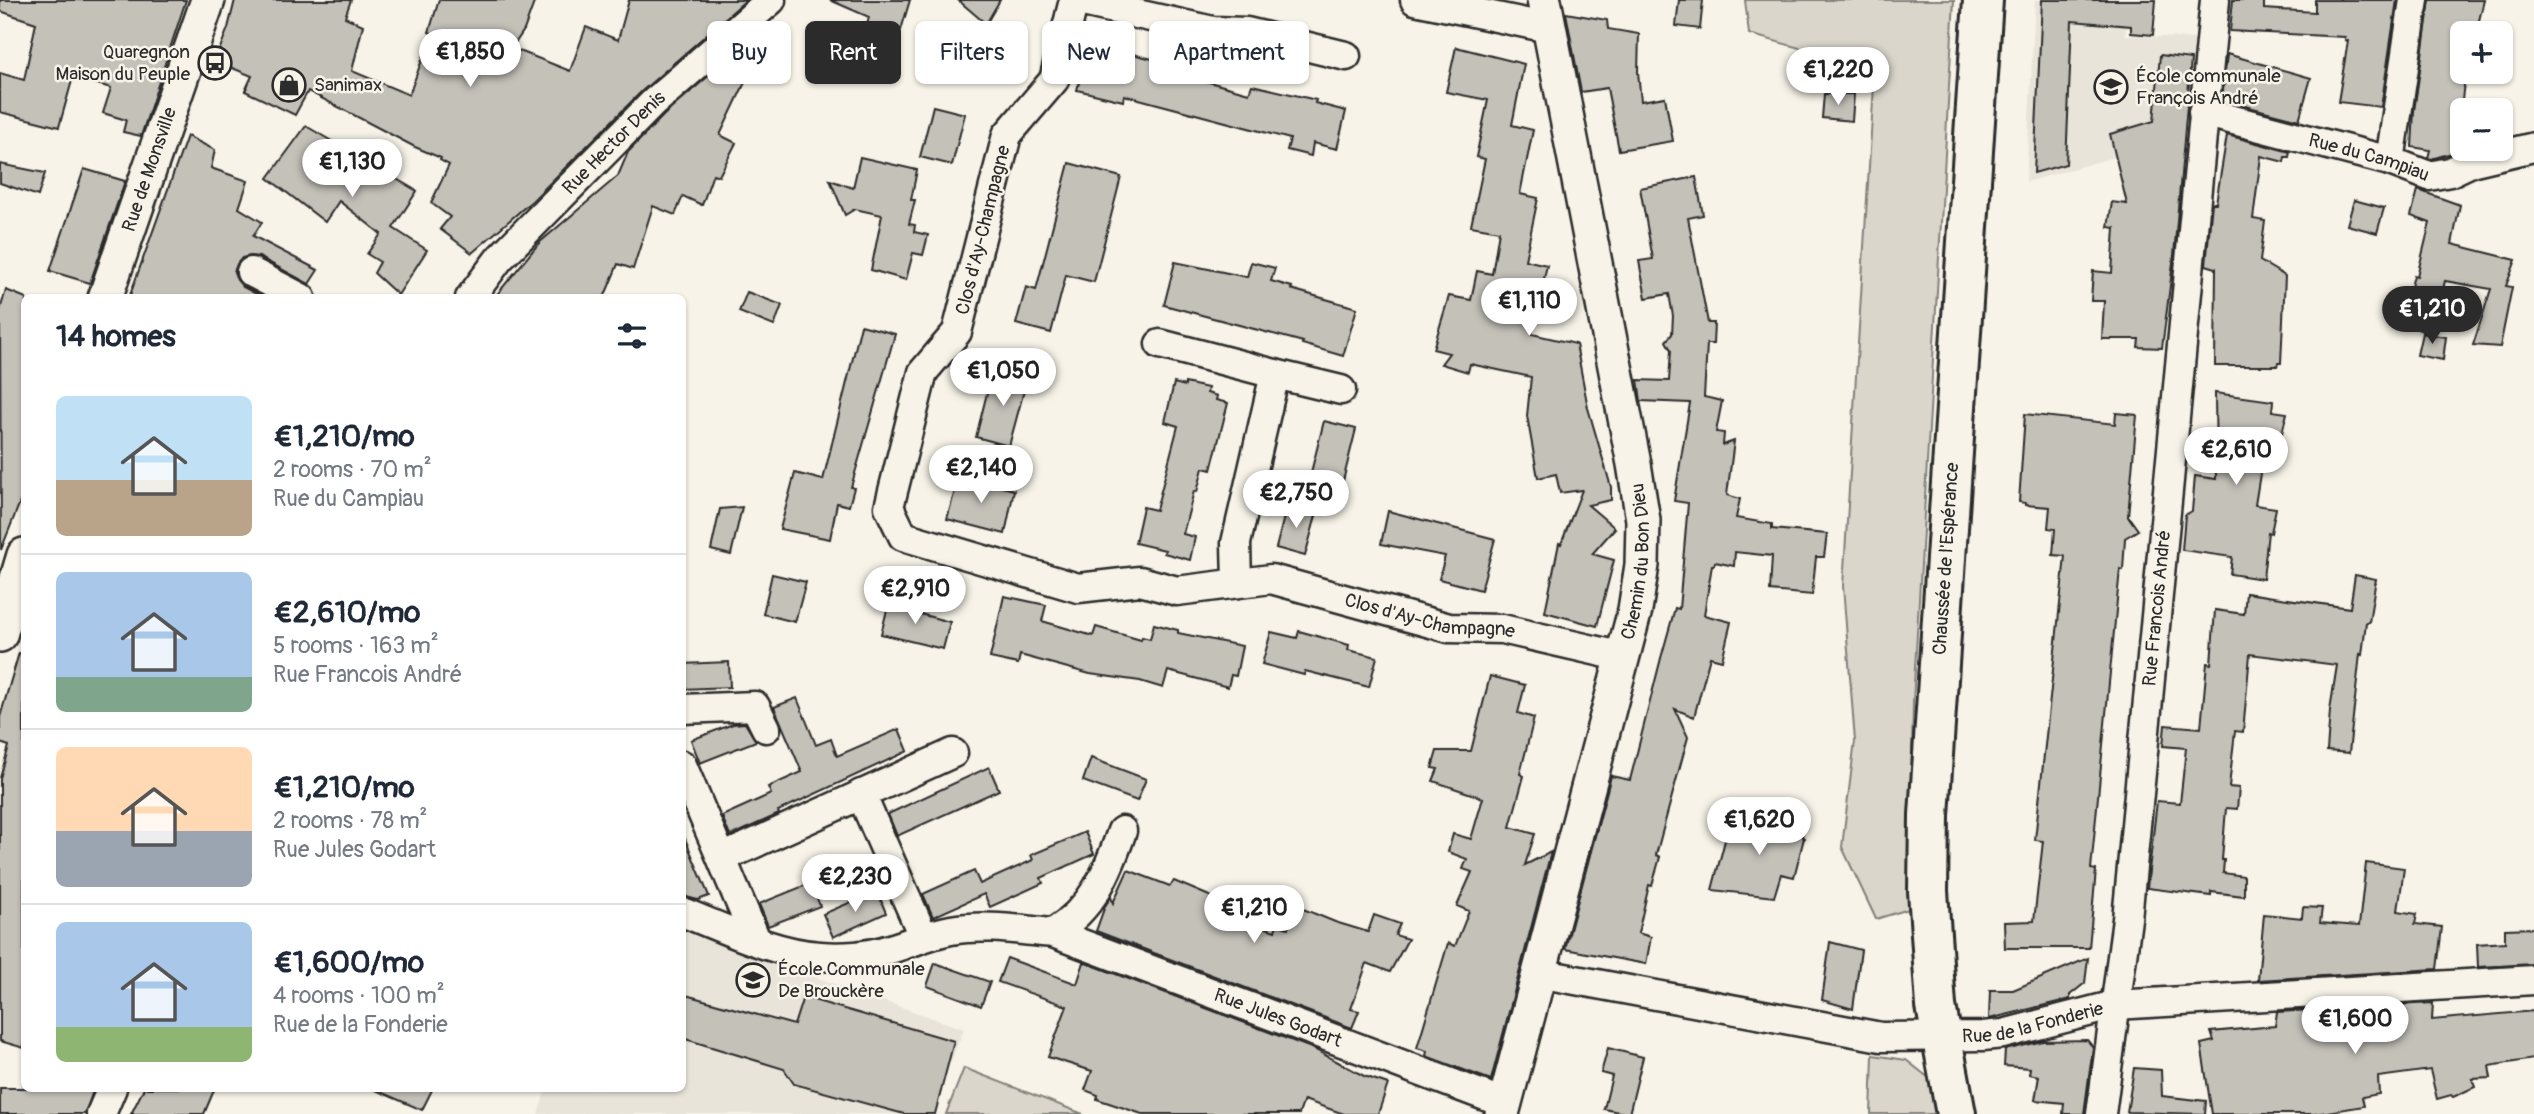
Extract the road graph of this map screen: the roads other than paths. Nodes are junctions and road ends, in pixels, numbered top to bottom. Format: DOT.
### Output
graph roads {
  1 [pos="208,0"];
  2 [pos="771,0"];
  3 [pos="1415,0"];
  4 [pos="1983,0"];
  5 [pos="2215,0"];
  6 [pos="2414,0"];
  7 [pos="1547,14"];
  8 [pos="1346,56"];
  9 [pos="2203,112"];
  10 [pos="2534,147"];
  11 [pos="2390,161"];
  12 [pos="251,272"];
  13 [pos="107,294"];
  14 [pos="293,294"];
  15 [pos="473,294"];
  16 [pos="1160,344"];
  17 [pos="1275,374"];
  18 [pos="1341,390"];
  19 [pos="21,577"];
  20 [pos="1237,583"];
  21 [pos="0,635"];
  22 [pos="1624,657"];
  23 [pos="686,709"];
  24 [pos="766,728"];
  25 [pos="953,753"];
  26 [pos="686,774"];
  27 [pos="861,794"];
  28 [pos="1122,831"];
  29 [pos="722,858"];
  30 [pos="686,914"];
  31 [pos="1053,933"];
  32 [pos="923,936"];
  33 [pos="756,940"];
  34 [pos="1538,973"];
  35 [pos="2534,980"];
  36 [pos="2115,1005"];
  37 [pos="1940,1035"];
  38 [pos="110,1092"];
  39 [pos="1503,1108"];
  40 [pos="101,1114"];
  41 [pos="1956,1114"];
  42 [pos="2101,1114"];
  1 -- 13 [label="street, Rue de Monsville"];
  2 -- 15 [label="street, Rue Hector Denis"];
  3 -- 7 [label="street"];
  4 -- 37 [label="main road, Chaussée de l'Espérance"];
  5 -- 9 [label="street, Rue Francois André"];
  6 -- 11 [label="street"];
  7 -- 22 [label="street, Chemin du Bon Dieu"];
  8 -- 20 [label="street, Clos d'Ay-Champagne"];
  9 -- 11 [label="street, Rue du Campiau"];
  9 -- 36 [label="street, Rue Francois André"];
  10 -- 11 [label="street, Rue du Campiau"];
  12 -- 14 [label="street"];
  16 -- 17 [label="street"];
  17 -- 18 [label="street"];
  17 -- 20 [label="street"];
  19 -- 21 [label="street"];
  20 -- 22 [label="street, Clos d'Ay-Champagne"];
  22 -- 34 [label="street, Chemin du Bon Dieu"];
  23 -- 24 [label="street"];
  25 -- 27 [label="street"];
  26 -- 29 [label="street"];
  27 -- 29 [label="street"];
  27 -- 32 [label="street"];
  28 -- 31 [label="street"];
  29 -- 33 [label="street"];
  30 -- 33 [label="street, Rue Jules Godart"];
  31 -- 32 [label="street, Rue Jules Godart"];
  31 -- 39 [label="street, Rue Jules Godart"];
  32 -- 33 [label="street, Rue Jules Godart"];
  34 -- 37 [label="street, Rue de la Fonderie"];
  34 -- 39 [label="street, Chemin du Bon Dieu"];
  35 -- 36 [label="street, Rue de la Fonderie"];
  36 -- 37 [label="street, Rue de la Fonderie"];
  36 -- 42 [label="street, Rue Francois André"];
  37 -- 41 [label="main road, Chaussée de l'Espérance"];
  38 -- 40 [label="street"];
}
